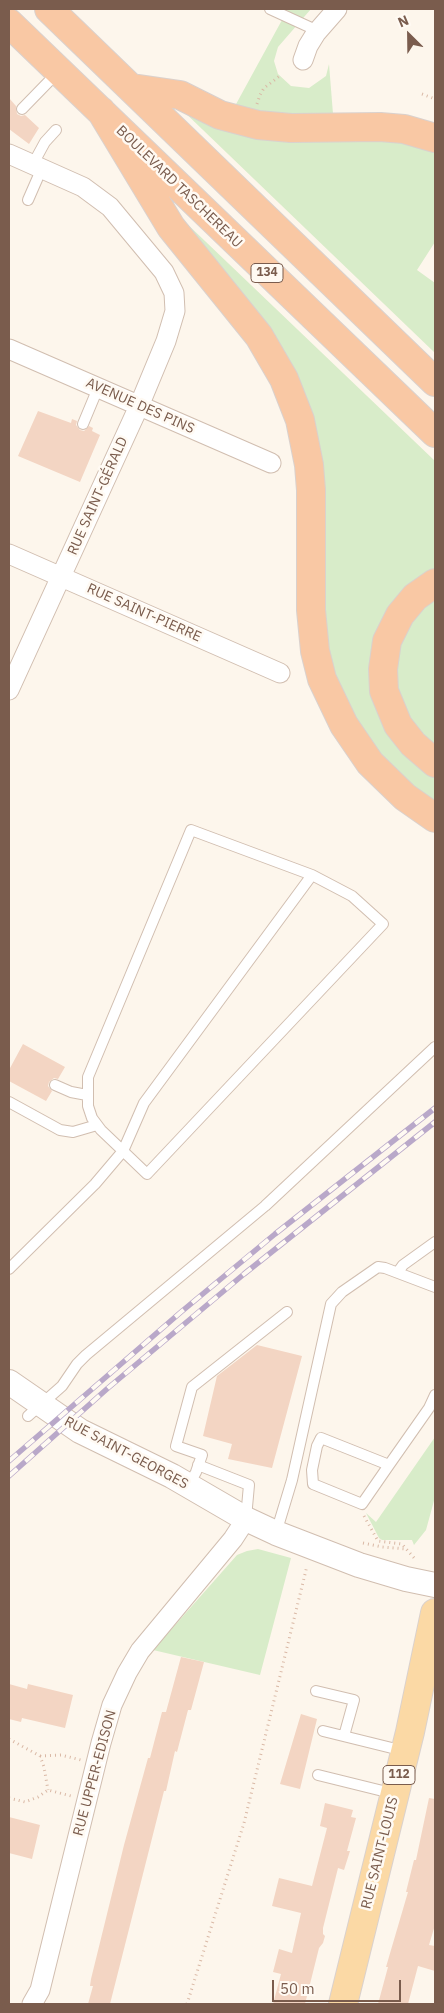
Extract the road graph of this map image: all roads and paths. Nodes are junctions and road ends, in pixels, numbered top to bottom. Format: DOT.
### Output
graph roads {
  1 [pos="49,9"];
  2 [pos="270,9"];
  3 [pos="338,9"];
  4 [pos="9,23"];
  5 [pos="318,31"];
  6 [pos="302,60"];
  7 [pos="59,71"];
  8 [pos="281,75"];
  9 [pos="132,88"];
  10 [pos="422,94"];
  11 [pos="435,99"];
  12 [pos="257,106"];
  13 [pos="22,109"];
  14 [pos="100,111"];
  15 [pos="56,130"];
  16 [pos="435,138"];
  17 [pos="9,154"];
  18 [pos="38,166"];
  19 [pos="28,200"];
  20 [pos="9,349"];
  21 [pos="435,382"];
  22 [pos="98,388"];
  23 [pos="139,406"];
  24 [pos="83,424"];
  25 [pos="435,433"];
  26 [pos="271,463"];
  27 [pos="9,554"];
  28 [pos="62,577"];
  29 [pos="435,583"];
  30 [pos="280,673"];
  31 [pos="9,690"];
  32 [pos="435,763"];
  33 [pos="435,818"];
  34 [pos="312,875"];
  35 [pos="435,1047"];
  36 [pos="55,1085"];
  37 [pos="87,1095"];
  38 [pos="9,1102"];
  39 [pos="97,1124"];
  40 [pos="124,1152"];
  41 [pos="435,1242"];
  42 [pos="9,1269"];
  43 [pos="398,1272"];
  44 [pos="435,1287"];
  45 [pos="288,1312"];
  46 [pos="9,1382"];
  47 [pos="435,1395"];
  48 [pos="9,1401"];
  49 [pos="35,1410"];
  50 [pos="389,1465"];
  51 [pos="190,1482"];
  52 [pos="362,1512"];
  53 [pos="246,1519"];
  54 [pos="276,1533"];
  55 [pos="397,1549"];
  56 [pos="309,1562"];
  57 [pos="435,1585"];
  58 [pos="435,1613"];
  59 [pos="431,1647"];
  60 [pos="316,1691"];
  61 [pos="323,1731"];
  62 [pos="344,1736"];
  63 [pos="9,1739"];
  64 [pos="406,1752"];
  65 [pos="40,1756"];
  66 [pos="83,1761"];
  67 [pos="318,1775"];
  68 [pos="48,1790"];
  69 [pos="395,1794"];
  70 [pos="74,1796"];
  71 [pos="9,1798"];
  72 [pos="32,2004"];
  73 [pos="187,2004"];
  74 [pos="342,2004"];
  1 -- 9 [label="highway"];
  2 -- 5 [label="lane"];
  3 -- 5 [label="street"];
  4 -- 7 [label="highway, BOULEVARD TASCHEREAU / 134"];
  5 -- 6 [label="street"];
  7 -- 13 [label="lane"];
  7 -- 14 [label="highway, BOULEVARD TASCHEREAU / 134"];
  8 -- 12 [label="path"];
  9 -- 16 [label="highway"];
  9 -- 21 [label="highway"];
  10 -- 11 [label="path"];
  14 -- 25 [label="highway, BOULEVARD TASCHEREAU / 134"];
  14 -- 33 [label="highway"];
  15 -- 18 [label="lane"];
  17 -- 18 [label="street"];
  18 -- 19 [label="lane"];
  18 -- 23 [label="street, RUE SAINT-GÉRALD"];
  20 -- 22 [label="street, AVENUE DES PINS"];
  22 -- 23 [label="street, AVENUE DES PINS"];
  22 -- 24 [label="lane"];
  23 -- 26 [label="street, AVENUE DES PINS"];
  23 -- 28 [label="street, RUE SAINT-GÉRALD"];
  27 -- 28 [label="street, RUE SAINT-PIERRE"];
  28 -- 30 [label="street, RUE SAINT-PIERRE"];
  28 -- 31 [label="street, RUE SAINT-GÉRALD"];
  29 -- 32 [label="highway"];
  34 -- 37 [label="lane"];
  34 -- 40 [label="lane"];
  34 -- 40 [label="lane"];
  35 -- 49 [label="lane"];
  36 -- 37 [label="lane"];
  37 -- 39 [label="lane"];
  38 -- 39 [label="lane"];
  39 -- 40 [label="lane"];
  40 -- 42 [label="lane"];
  41 -- 43 [label="lane"];
  43 -- 44 [label="lane"];
  43 -- 54 [label="lane"];
  45 -- 51 [label="lane"];
  46 -- 49 [label="street, RUE SAINT-GEORGES"];
  47 -- 50 [label="lane"];
  48 -- 49 [label="street, RUE SAINT-GEORGES"];
  49 -- 51 [label="street, RUE SAINT-GEORGES"];
  50 -- 50 [label="lane"];
  51 -- 53 [label="street, RUE SAINT-GEORGES"];
  51 -- 53 [label="lane"];
  52 -- 55 [label="path"];
  53 -- 54 [label="street, RUE SAINT-GEORGES"];
  53 -- 72 [label="street, RUE UPPER-EDISON"];
  54 -- 57 [label="street, RUE SAINT-GEORGES"];
  56 -- 73 [label="path"];
  58 -- 59 [label="main road, RUE SAINT-LOUIS / 112"];
  59 -- 64 [label="main road, RUE SAINT-LOUIS / 112"];
  60 -- 62 [label="lane"];
  61 -- 62 [label="lane"];
  62 -- 64 [label="lane"];
  63 -- 65 [label="path"];
  64 -- 69 [label="main road, RUE SAINT-LOUIS / 112"];
  65 -- 66 [label="path"];
  65 -- 68 [label="path"];
  67 -- 69 [label="lane"];
  68 -- 70 [label="path"];
  68 -- 71 [label="path"];
  69 -- 74 [label="main road, RUE SAINT-LOUIS / 112"];
}
